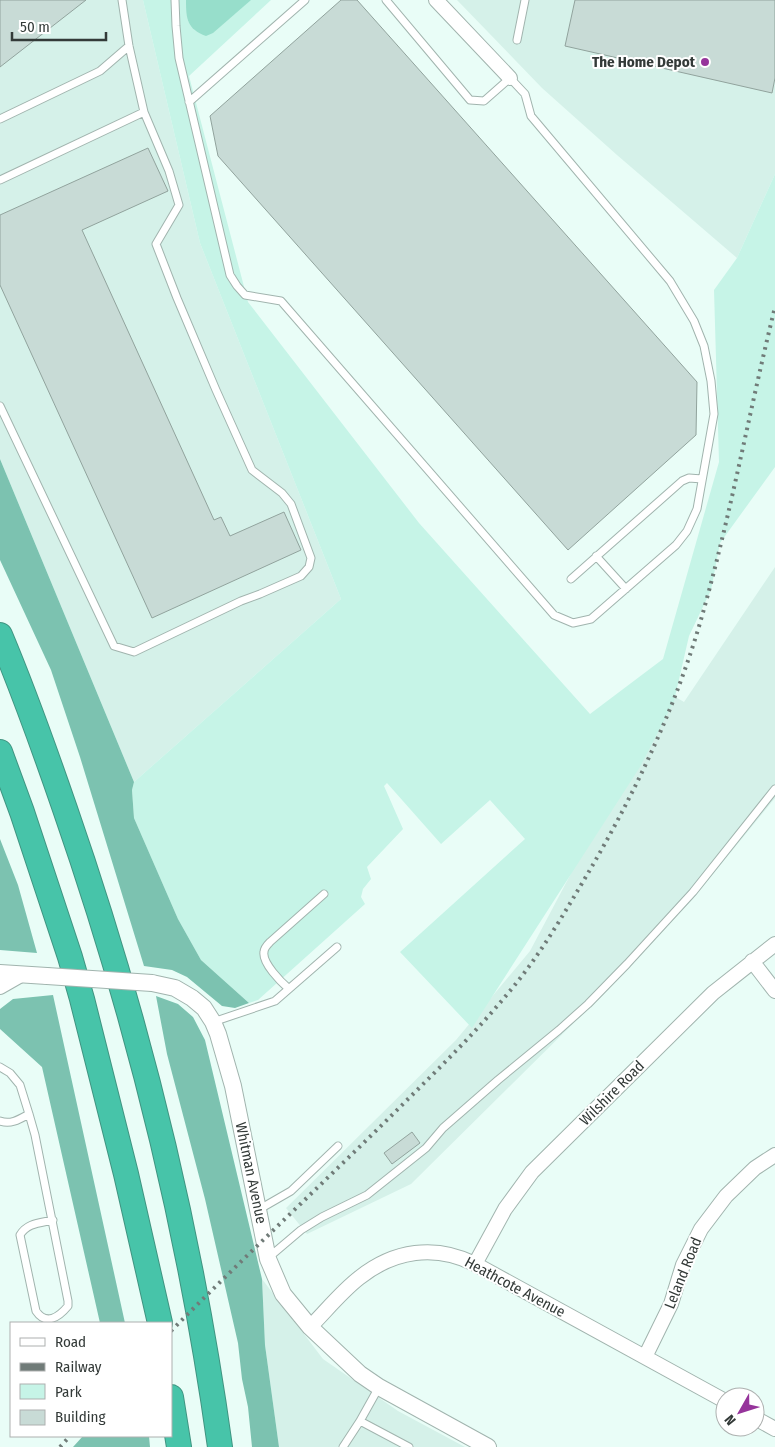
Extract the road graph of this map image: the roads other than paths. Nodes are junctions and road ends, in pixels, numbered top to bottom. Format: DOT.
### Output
graph roads {
  1 [pos="122,0"];
  2 [pos="175,0"];
  3 [pos="305,0"];
  4 [pos="386,0"];
  5 [pos="436,0"];
  6 [pos="525,0"];
  7 [pos="517,40"];
  8 [pos="129,46"];
  9 [pos="510,78"];
  10 [pos="189,102"];
  11 [pos="144,112"];
  12 [pos="0,119"];
  13 [pos="0,180"];
  14 [pos="0,406"];
  15 [pos="702,479"];
  16 [pos="596,556"];
  17 [pos="571,579"];
  18 [pos="626,589"];
  19 [pos="0,634"];
  20 [pos="0,752"];
  21 [pos="775,789"];
  22 [pos="324,894"];
  23 [pos="775,944"];
  24 [pos="337,947"];
  25 [pos="752,961"];
  26 [pos="0,973"];
  27 [pos="21,975"];
  28 [pos="0,987"];
  29 [pos="289,989"];
  30 [pos="775,992"];
  31 [pos="213,1022"];
  32 [pos="0,1067"];
  33 [pos="29,1114"];
  34 [pos="0,1121"];
  35 [pos="338,1146"];
  36 [pos="775,1155"];
  37 [pos="258,1210"];
  38 [pos="52,1220"];
  39 [pos="268,1258"];
  40 [pos="475,1264"];
  41 [pos="160,1322"];
  42 [pos="310,1327"];
  43 [pos="644,1357"];
  44 [pos="379,1387"];
  45 [pos="715,1396"];
  46 [pos="172,1404"];
  47 [pos="360,1420"];
  48 [pos="178,1447"];
  49 [pos="220,1447"];
  50 [pos="343,1447"];
  51 [pos="409,1447"];
  52 [pos="488,1447"];
  1 -- 8 [label="lane"];
  2 -- 10 [label="lane"];
  3 -- 10 [label="lane"];
  4 -- 9 [label="lane"];
  5 -- 9 [label="street"];
  6 -- 7 [label="lane"];
  8 -- 11 [label="lane"];
  8 -- 12 [label="lane"];
  9 -- 15 [label="lane"];
  10 -- 18 [label="lane"];
  11 -- 13 [label="lane"];
  11 -- 14 [label="lane"];
  15 -- 16 [label="lane"];
  15 -- 18 [label="lane"];
  16 -- 17 [label="lane"];
  16 -- 18 [label="lane"];
  19 -- 49 [label="highway"];
  20 -- 41 [label="highway"];
  21 -- 39 [label="lane"];
  22 -- 29 [label="lane"];
  23 -- 25 [label="street, Wilshire Road"];
  24 -- 29 [label="lane"];
  25 -- 30 [label="street"];
  25 -- 40 [label="street, Wilshire Road"];
  26 -- 27 [label="street, Whitman Avenue"];
  27 -- 28 [label="street"];
  27 -- 31 [label="street, Whitman Avenue, bridge"];
  29 -- 31 [label="lane"];
  31 -- 37 [label="street, Whitman Avenue"];
  32 -- 33 [label="lane"];
  33 -- 34 [label="lane"];
  33 -- 38 [label="lane"];
  35 -- 37 [label="lane"];
  36 -- 43 [label="street, Leland Road"];
  37 -- 39 [label="street, Whitman Avenue"];
  38 -- 38 [label="lane"];
  39 -- 42 [label="street, Whitman Avenue"];
  40 -- 42 [label="street, Heathcote Avenue"];
  40 -- 43 [label="street, Heathcote Avenue"];
  42 -- 44 [label="street, Whitman Avenue"];
  43 -- 45 [label="street, Heathcote Avenue"];
  44 -- 47 [label="lane"];
  44 -- 52 [label="street, Whitman Avenue"];
  46 -- 48 [label="highway"];
  47 -- 50 [label="lane"];
  47 -- 51 [label="lane"];
}
